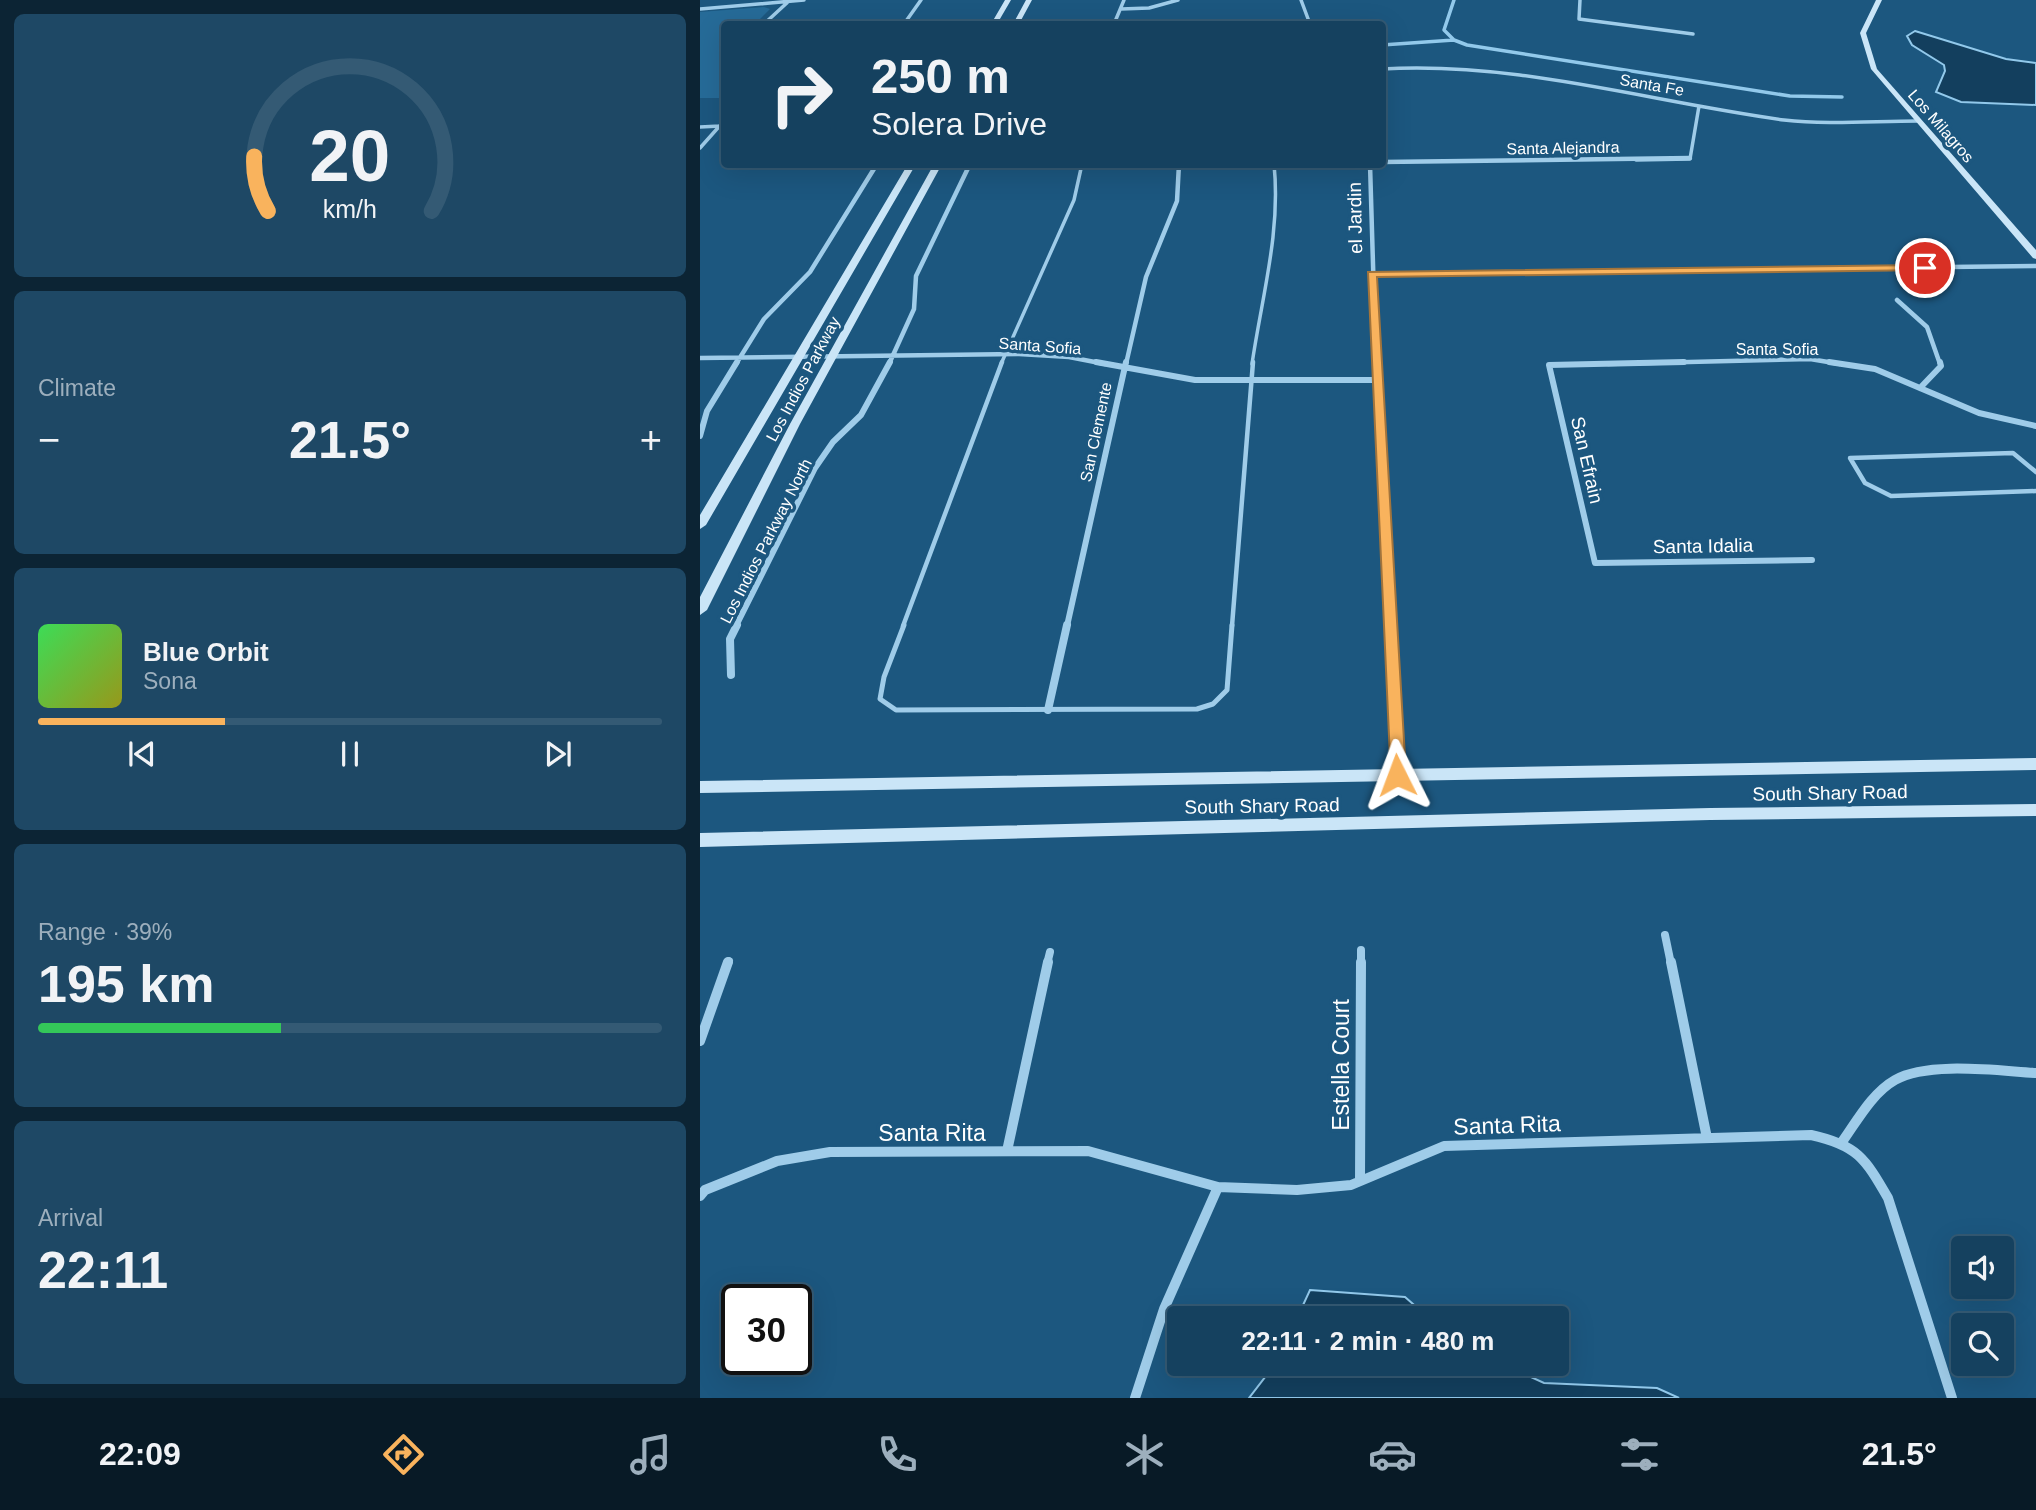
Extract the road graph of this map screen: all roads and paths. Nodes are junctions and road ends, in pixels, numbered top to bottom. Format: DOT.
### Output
graph roads {
  1 [pos="804,0"];
  2 [pos="921,0"];
  3 [pos="1008,0"];
  4 [pos="1030,0"];
  5 [pos="1124,0"];
  6 [pos="1178,0"];
  7 [pos="1301,0"];
  8 [pos="1580,0"];
  9 [pos="1879,0"];
  10 [pos="789,1"];
  11 [pos="700,9"];
  12 [pos="1121,9"];
  13 [pos="767,21"];
  14 [pos="906,21"];
  15 [pos="996,21"];
  16 [pos="1018,21"];
  17 [pos="1115,21"];
  18 [pos="1309,21"];
  19 [pos="1693,34"];
  20 [pos="1386,69"];
  21 [pos="1699,106"];
  22 [pos="1918,121"];
  23 [pos="721,126"];
  24 [pos="700,127"];
  25 [pos="721,127"];
  26 [pos="700,148"];
  27 [pos="1386,162"];
  28 [pos="875,168"];
  29 [pos="910,168"];
  30 [pos="936,168"];
  31 [pos="968,168"];
  32 [pos="1081,168"];
  33 [pos="1180,168"];
  34 [pos="1275,168"];
  35 [pos="1370,168"];
  36 [pos="2036,256"];
  37 [pos="2036,266"];
  38 [pos="1371,274"];
  39 [pos="1897,300"];
  40 [pos="1005,354"];
  41 [pos="893,355"];
  42 [pos="833,356"];
  43 [pos="799,357"];
  44 [pos="700,358"];
  45 [pos="739,358"];
  46 [pos="1549,365"];
  47 [pos="1124,369"];
  48 [pos="1377,380"];
  49 [pos="1250,382"];
  50 [pos="1920,388"];
  51 [pos="2036,426"];
  52 [pos="700,436"];
  53 [pos="2036,472"];
  54 [pos="2036,491"];
  55 [pos="700,525"];
  56 [pos="1812,560"];
  57 [pos="1595,563"];
  58 [pos="700,610"];
  59 [pos="731,675"];
  60 [pos="1048,710"];
  61 [pos="2036,764"];
  62 [pos="1397,775"];
  63 [pos="700,787"];
  64 [pos="2036,810"];
  65 [pos="700,840"];
  66 [pos="1665,935"];
  67 [pos="1361,950"];
  68 [pos="1050,952"];
  69 [pos="729,961"];
  70 [pos="700,1041"];
  71 [pos="2036,1073"];
  72 [pos="1707,1138"];
  73 [pos="1842,1142"];
  74 [pos="1007,1151"];
  75 [pos="1360,1181"];
  76 [pos="1218,1187"];
  77 [pos="702,1189"];
  78 [pos="1135,1398"];
  79 [pos="1952,1398"];
  1 -- 10 [label="street"];
  2 -- 14 [label="street"];
  3 -- 15 [label="street"];
  4 -- 16 [label="street"];
  5 -- 12 [label="street"];
  6 -- 12 [label="street"];
  7 -- 18 [label="street"];
  8 -- 19 [label="street"];
  9 -- 22 [label="street, Los Milagros"];
  10 -- 11 [label="street"];
  10 -- 13 [label="street"];
  12 -- 17 [label="street"];
  20 -- 21 [label="street, Santa Fe"];
  21 -- 22 [label="street, Santa Fe"];
  21 -- 27 [label="street, Santa Alejandra"];
  22 -- 36 [label="street, Los Milagros"];
  23 -- 24 [label="street"];
  25 -- 26 [label="street"];
  28 -- 45 [label="street"];
  29 -- 43 [label="street, Los Indios Parkway"];
  30 -- 42 [label="street, Los Indios Parkway"];
  31 -- 41 [label="street, Los Indios Parkway North"];
  32 -- 40 [label="lane"];
  33 -- 47 [label="street, San Clemente"];
  34 -- 49 [label="lane"];
  35 -- 38 [label="street, el Jardin"];
  37 -- 38 [label="street"];
  38 -- 48 [label="street, el Jardin"];
  39 -- 50 [label="street"];
  40 -- 41 [label="street, Santa Sofia"];
  40 -- 47 [label="street, Santa Sofia"];
  40 -- 60 [label="lane"];
  41 -- 42 [label="street, Santa Sofia"];
  41 -- 59 [label="street, Los Indios Parkway North"];
  42 -- 43 [label="street, Santa Sofia"];
  42 -- 58 [label="street, Los Indios Parkway"];
  43 -- 45 [label="street, Santa Sofia"];
  43 -- 55 [label="street, Los Indios Parkway"];
  44 -- 45 [label="street, Santa Sofia"];
  45 -- 52 [label="street"];
  46 -- 50 [label="street, Santa Sofia"];
  46 -- 57 [label="street, San Efrain"];
  47 -- 49 [label="street, Santa Sofia"];
  47 -- 60 [label="street, San Clemente"];
  48 -- 49 [label="street, Santa Sofia"];
  48 -- 62 [label="street, el Jardin"];
  49 -- 60 [label="lane"];
  50 -- 51 [label="street, Santa Sofia"];
  53 -- 54 [label="lane"];
  56 -- 57 [label="street, Santa Idalia"];
  61 -- 62 [label="street, South Shary Road"];
  62 -- 63 [label="street, South Shary Road"];
  64 -- 65 [label="street, South Shary Road"];
  66 -- 72 [label="street"];
  67 -- 75 [label="street, Estella Court"];
  68 -- 74 [label="street"];
  69 -- 70 [label="street"];
  71 -- 73 [label="street"];
  72 -- 73 [label="street, Santa Rita"];
  72 -- 75 [label="street, Santa Rita"];
  73 -- 79 [label="street"];
  74 -- 76 [label="street, Santa Rita"];
  74 -- 77 [label="street, Santa Rita"];
  75 -- 76 [label="street, Santa Rita"];
  76 -- 78 [label="street"];
}
